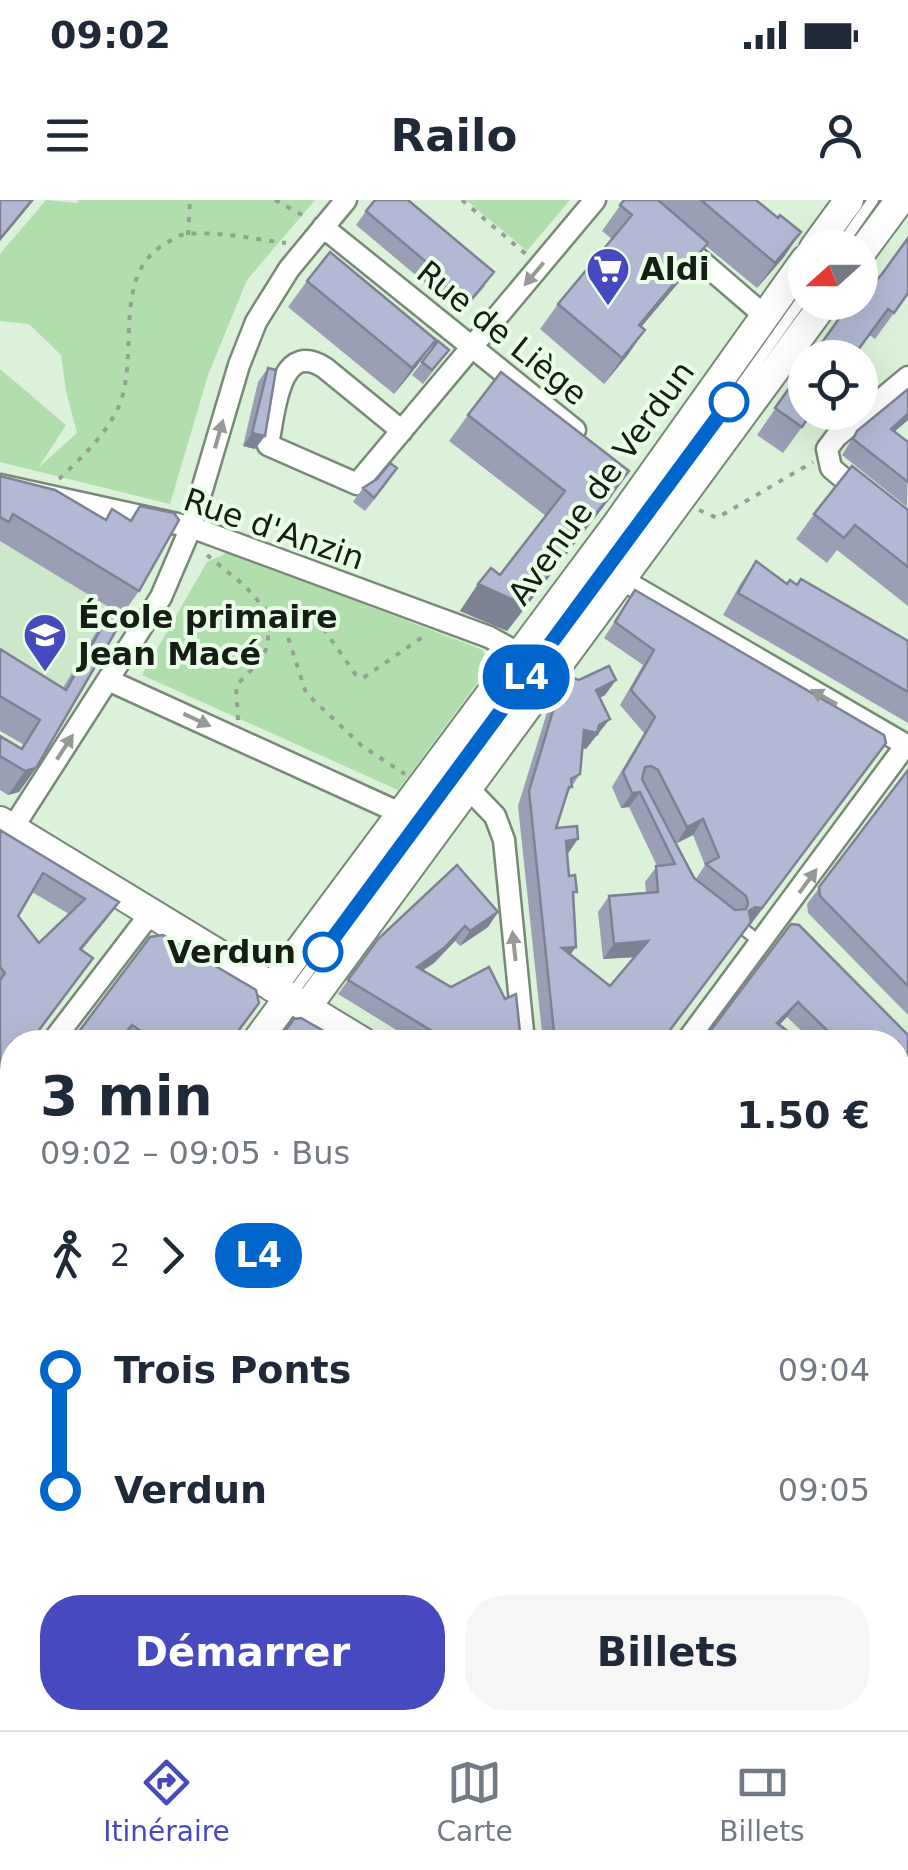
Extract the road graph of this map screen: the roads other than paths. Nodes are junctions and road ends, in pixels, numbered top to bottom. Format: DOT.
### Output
graph roads {
  1 [pos="346,200"];
  2 [pos="595,200"];
  3 [pos="849,200"];
  4 [pos="874,200"];
  5 [pos="900,200"];
  6 [pos="318,224"];
  7 [pos="660,226"];
  8 [pos="827,230"];
  9 [pos="852,230"];
  10 [pos="878,230"];
  11 [pos="788,284"];
  12 [pos="765,316"];
  13 [pos="788,318"];
  14 [pos="812,320"];
  15 [pos="472,347"];
  16 [pos="908,377"];
  17 [pos="402,432"];
  18 [pos="595,446"];
  19 [pos="0,485"];
  20 [pos="880,508"];
  21 [pos="191,528"];
  22 [pos="623,580"];
  23 [pos="520,654"];
  24 [pos="108,680"];
  25 [pos="907,746"];
  26 [pos="469,789"];
  27 [pos="400,813"];
  28 [pos="6,825"];
  29 [pos="150,914"];
  30 [pos="289,997"];
  31 [pos="61,1030"];
  32 [pos="265,1030"];
  33 [pos="343,1030"];
  34 [pos="523,1030"];
  35 [pos="694,1030"];
  1 -- 6 [label="street"];
  2 -- 15 [label="street, one-way"];
  3 -- 8 [label="street"];
  4 -- 9 [label="lane"];
  5 -- 10 [label="street"];
  6 -- 15 [label="street, Rue de Liège"];
  21 -- 6 [label="street, one-way"];
  7 -- 12 [label="street"];
  11 -- 12 [label="street, Avenue de Verdun"];
  12 -- 23 [label="street, Avenue de Verdun"];
  13 -- 30 [label="lane"];
  14 -- 22 [label="street"];
  15 -- 17 [label="street"];
  15 -- 18 [label="street, Rue de Liège"];
  16 -- 20 [label="street"];
  17 -- 17 [label="street"];
  19 -- 21 [label="street, Rue d'Anzin"];
  21 -- 23 [label="street, Rue d'Anzin"];
  21 -- 24 [label="street"];
  25 -- 22 [label="street, one-way"];
  22 -- 26 [label="street"];
  23 -- 27 [label="street, Avenue de Verdun"];
  24 -- 27 [label="street, one-way"];
  28 -- 24 [label="street, one-way"];
  35 -- 25 [label="street, one-way"];
  26 -- 30 [label="street"];
  34 -- 26 [label="street, one-way"];
  27 -- 30 [label="street, Avenue de Verdun"];
  28 -- 29 [label="street"];
  29 -- 30 [label="street"];
  29 -- 31 [label="street"];
  30 -- 32 [label="street"];
  30 -- 33 [label="street"];
}
